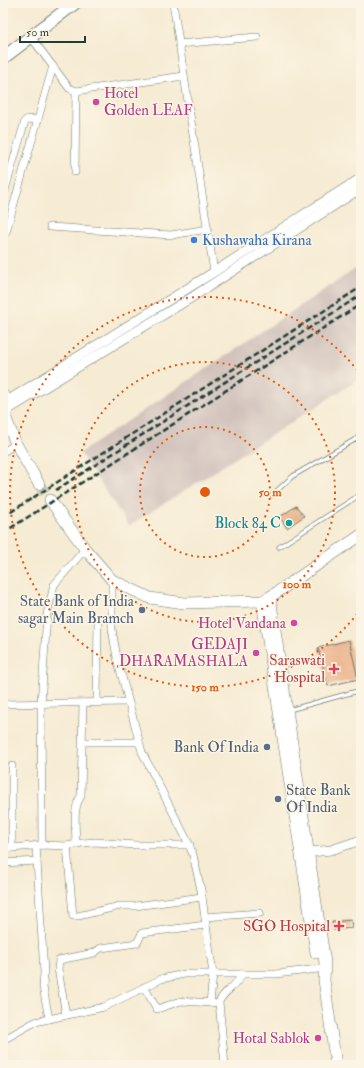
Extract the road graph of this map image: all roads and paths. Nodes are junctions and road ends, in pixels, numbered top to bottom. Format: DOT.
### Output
graph roads {
  1 [pos="75,3"];
  2 [pos="173,3"];
  3 [pos="31,37"];
  4 [pos="257,37"];
  5 [pos="180,44"];
  6 [pos="3,58"];
  7 [pos="53,66"];
  8 [pos="184,76"];
  9 [pos="76,91"];
  10 [pos="38,120"];
  11 [pos="75,172"];
  12 [pos="361,178"];
  13 [pos="361,188"];
  14 [pos="3,197"];
  15 [pos="50,228"];
  16 [pos="208,229"];
  17 [pos="6,232"];
  18 [pos="214,272"];
  19 [pos="5,402"];
  20 [pos="361,436"];
  21 [pos="16,444"];
  22 [pos="3,452"];
  23 [pos="39,484"];
  24 [pos="361,494"];
  25 [pos="272,495"];
  26 [pos="50,500"];
  27 [pos="361,535"];
  28 [pos="279,547"];
  29 [pos="85,549"];
  30 [pos="112,580"];
  31 [pos="266,599"];
  32 [pos="98,618"];
  33 [pos="361,690"];
  34 [pos="97,702"];
  35 [pos="128,702"];
  36 [pos="83,703"];
  37 [pos="3,704"];
  38 [pos="41,704"];
  39 [pos="287,710"];
  40 [pos="82,742"];
  41 [pos="139,742"];
  42 [pos="12,766"];
  43 [pos="361,840"];
  44 [pos="76,844"];
  45 [pos="39,845"];
  46 [pos="190,845"];
  47 [pos="68,846"];
  48 [pos="12,848"];
  49 [pos="3,849"];
  50 [pos="305,853"];
  51 [pos="37,862"];
  52 [pos="3,863"];
  53 [pos="202,897"];
  54 [pos="260,912"];
  55 [pos="205,917"];
  56 [pos="206,924"];
  57 [pos="318,969"];
  58 [pos="213,974"];
  59 [pos="242,974"];
  60 [pos="324,980"];
  61 [pos="144,988"];
  62 [pos="219,1002"];
  63 [pos="210,1003"];
  64 [pos="66,1015"];
  65 [pos="49,1019"];
  66 [pos="3,1040"];
  67 [pos="225,1065"];
  68 [pos="336,1065"];
  1 -- 3 [label="highway"];
  2 -- 5 [label="street"];
  3 -- 6 [label="highway"];
  3 -- 7 [label="street"];
  4 -- 5 [label="street"];
  5 -- 8 [label="street"];
  7 -- 9 [label="street"];
  7 -- 10 [label="street"];
  8 -- 9 [label="street"];
  8 -- 16 [label="street"];
  9 -- 11 [label="street"];
  10 -- 14 [label="street"];
  10 -- 17 [label="street"];
  12 -- 18 [label="street"];
  13 -- 19 [label="street"];
  15 -- 16 [label="street"];
  16 -- 18 [label="street"];
  18 -- 19 [label="street"];
  19 -- 21 [label="main road"];
  20 -- 25 [label="lane"];
  21 -- 22 [label="street"];
  21 -- 23 [label="main road"];
  24 -- 28 [label="lane"];
  26 -- 29 [label="main road"];
  27 -- 31 [label="main road"];
  29 -- 30 [label="main road"];
  29 -- 38 [label="street"];
  30 -- 31 [label="main road"];
  30 -- 35 [label="street"];
  31 -- 39 [label="main road"];
  31 -- 50 [label="main road"];
  32 -- 34 [label="street"];
  33 -- 39 [label="lane"];
  34 -- 35 [label="street"];
  34 -- 36 [label="street"];
  35 -- 41 [label="street"];
  36 -- 38 [label="street"];
  36 -- 40 [label="street"];
  37 -- 38 [label="street"];
  38 -- 45 [label="street"];
  39 -- 50 [label="main road"];
  40 -- 41 [label="street"];
  40 -- 44 [label="street"];
  41 -- 46 [label="street"];
  42 -- 48 [label="street"];
  43 -- 50 [label="street"];
  44 -- 46 [label="street"];
  44 -- 47 [label="street"];
  45 -- 47 [label="street"];
  45 -- 48 [label="street"];
  45 -- 51 [label="street"];
  46 -- 53 [label="street"];
  47 -- 53 [label="street"];
  48 -- 49 [label="street"];
  50 -- 57 [label="main road"];
  50 -- 60 [label="main road"];
  51 -- 52 [label="street"];
  51 -- 65 [label="street"];
  53 -- 55 [label="street"];
  54 -- 55 [label="street"];
  55 -- 56 [label="street"];
  56 -- 58 [label="street"];
  56 -- 64 [label="street"];
  57 -- 59 [label="street"];
  57 -- 60 [label="main road"];
  58 -- 59 [label="street"];
  58 -- 61 [label="street"];
  58 -- 63 [label="street"];
  59 -- 62 [label="street"];
  60 -- 68 [label="main road"];
  61 -- 63 [label="street"];
  61 -- 64 [label="street"];
  62 -- 63 [label="street"];
  62 -- 67 [label="street"];
  64 -- 65 [label="street"];
  65 -- 66 [label="street"];
}
